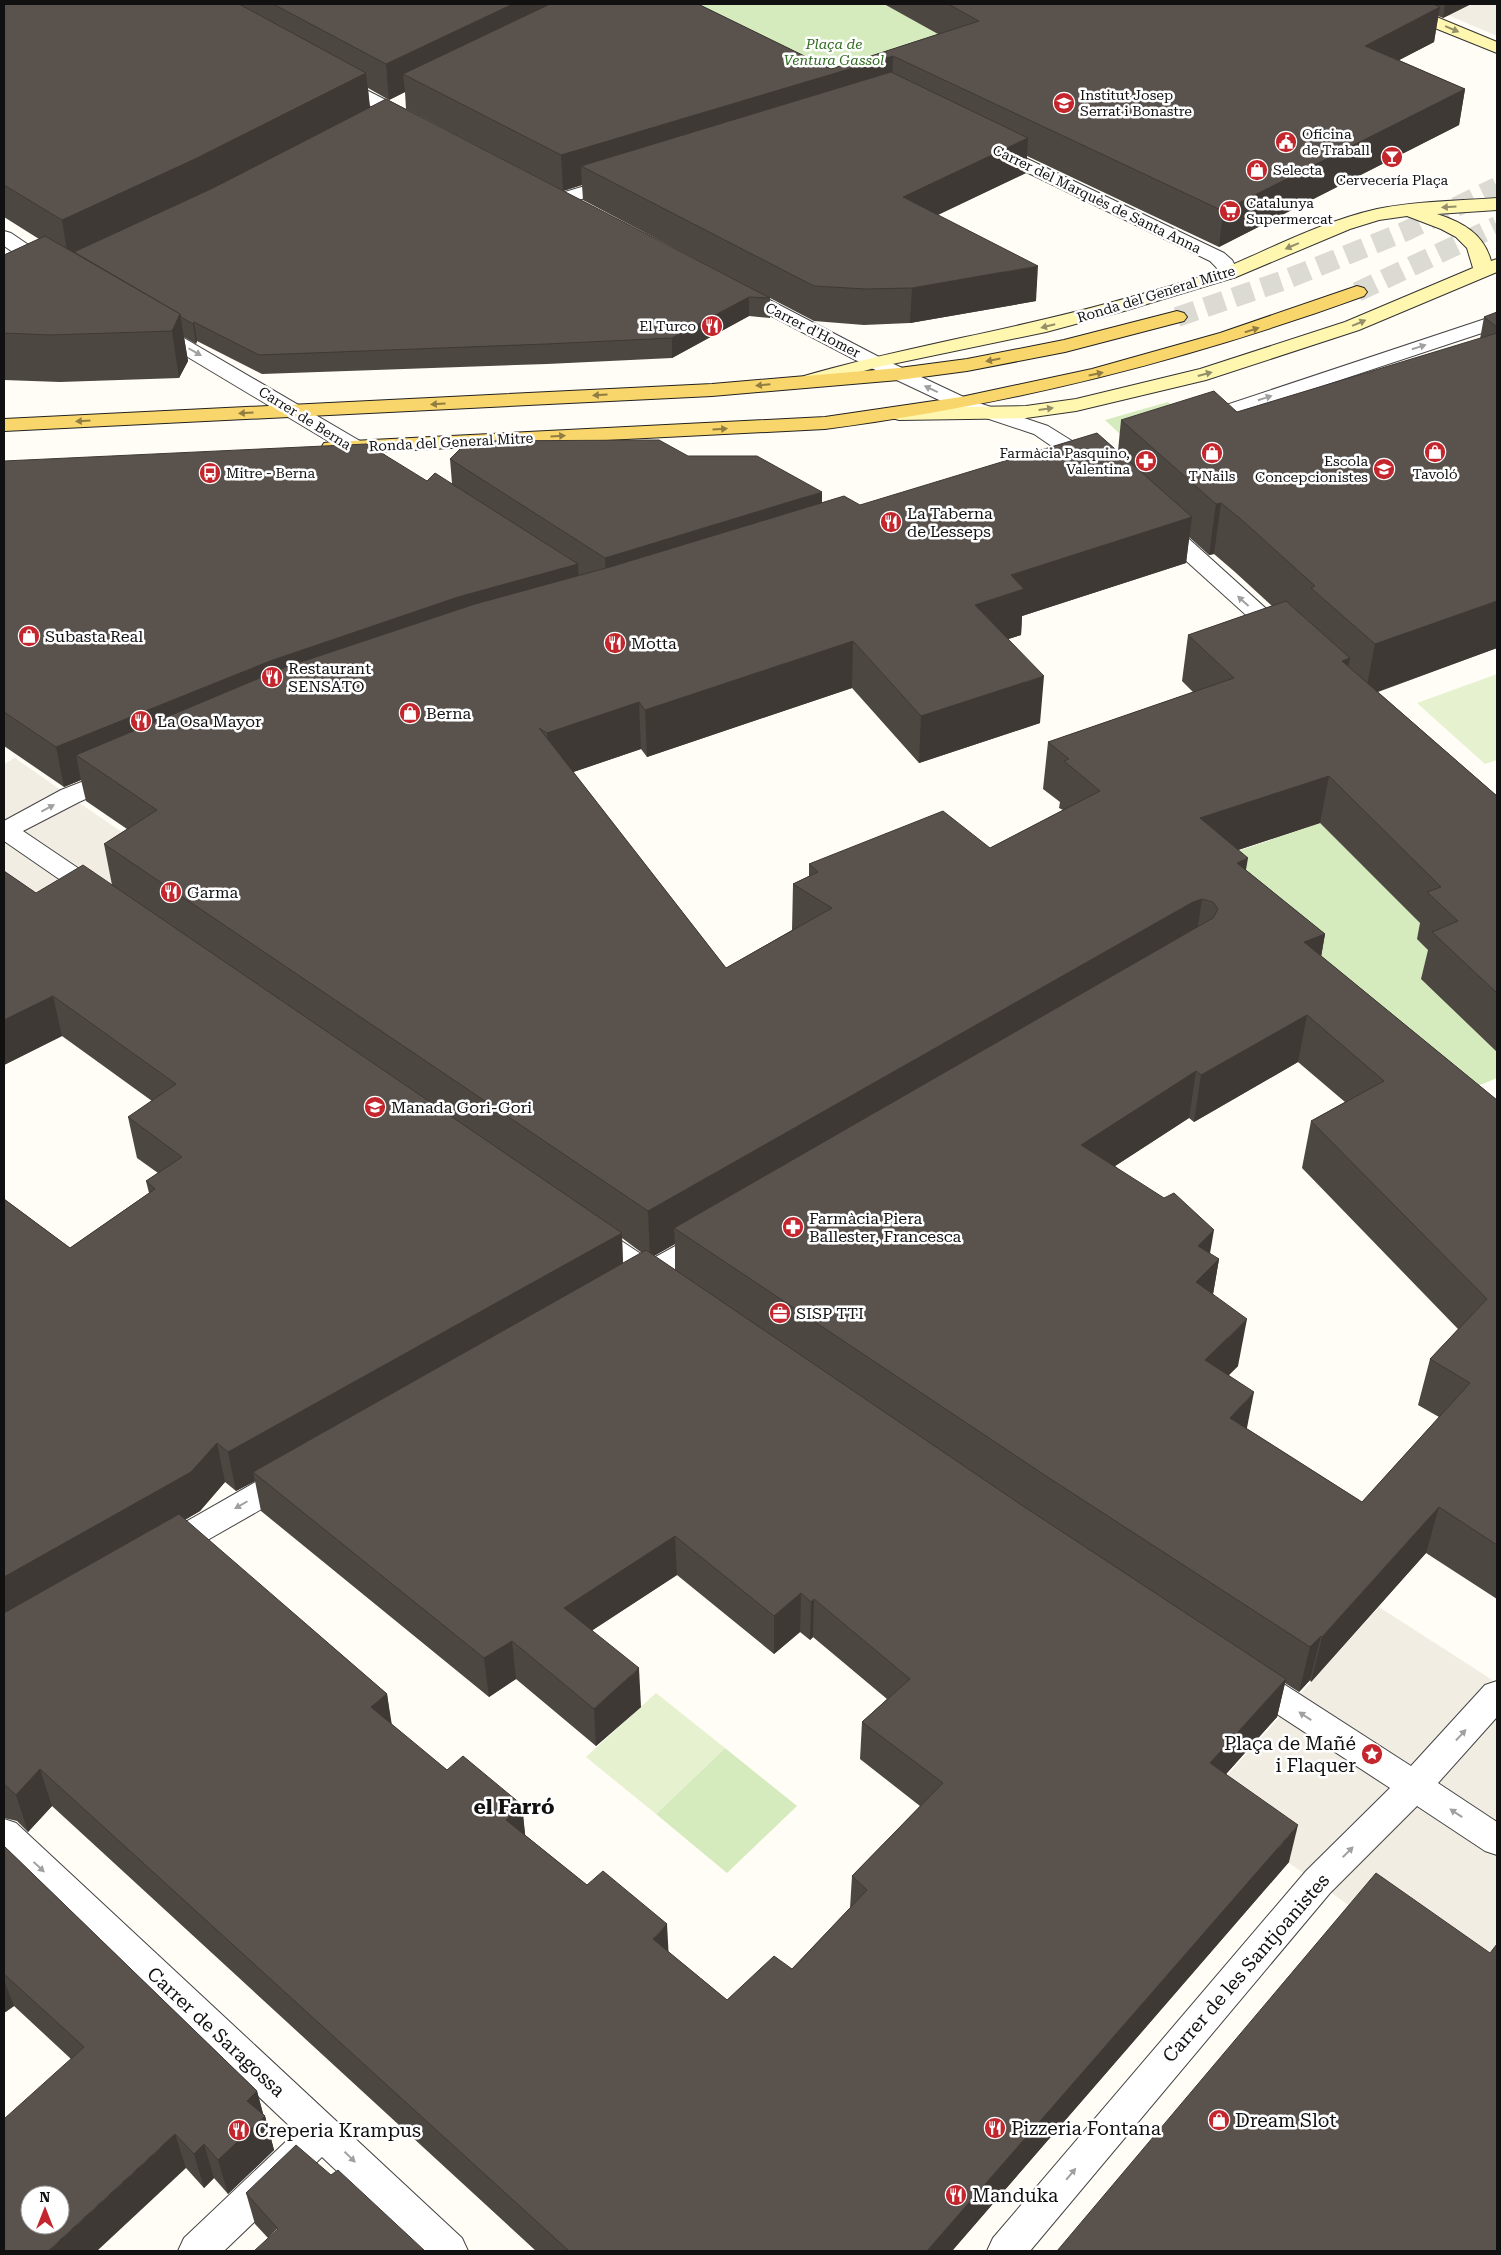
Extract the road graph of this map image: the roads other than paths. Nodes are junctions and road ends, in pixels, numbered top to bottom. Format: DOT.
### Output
graph roads {
  1 [pos="1391,4"];
  2 [pos="1497,48"];
  3 [pos="320,71"];
  4 [pos="412,97"];
  5 [pos="380,113"];
  6 [pos="427,129"];
  7 [pos="979,141"];
  8 [pos="637,176"];
  9 [pos="1497,204"];
  10 [pos="1401,211"];
  11 [pos="588,213"];
  12 [pos="4,237"];
  13 [pos="1491,268"];
  14 [pos="1229,273"];
  15 [pos="59,274"];
  16 [pos="725,285"];
  17 [pos="1357,292"];
  18 [pos="1177,317"];
  19 [pos="135,318"];
  20 [pos="1497,321"];
  21 [pos="874,362"];
  22 [pos="899,374"];
  23 [pos="811,380"];
  24 [pos="963,404"];
  25 [pos="294,411"];
  26 [pos="899,414"];
  27 [pos="998,414"];
  28 [pos="4,425"];
  29 [pos="1181,426"];
  30 [pos="352,447"];
  31 [pos="312,449"];
  32 [pos="1108,450"];
  33 [pos="1086,458"];
  34 [pos="1058,466"];
  35 [pos="392,468"];
  36 [pos="1107,477"];
  37 [pos="1143,510"];
  38 [pos="1302,654"];
  39 [pos="133,770"];
  40 [pos="4,831"];
  41 [pos="117,907"];
  42 [pos="575,1223"];
  43 [pos="731,1228"];
  44 [pos="649,1274"];
  45 [pos="615,1294"];
  46 [pos="682,1297"];
  47 [pos="314,1464"];
  48 [pos="141,1562"];
  49 [pos="1224,1662"];
  50 [pos="1497,1695"];
  51 [pos="1414,1786"];
  52 [pos="4,1834"];
  53 [pos="1497,1840"];
  54 [pos="310,2143"];
  55 [pos="197,2251"];
  56 [pos="449,2251"];
  57 [pos="1006,2251"];
  1 -- 2 [label="main road, one-way"];
  3 -- 5 [label="street"];
  4 -- 5 [label="street"];
  5 -- 6 [label="street"];
  7 -- 14 [label="street, Carrer del Marquès de Santa Anna"];
  8 -- 11 [label="street"];
  9 -- 10 [label="main road, Ronda del General Mitre, one-way"];
  10 -- 13 [label="main road"];
  10 -- 14 [label="main road, Ronda del General Mitre, one-way"];
  12 -- 15 [label="street"];
  27 -- 13 [label="main road, Ronda del General Mitre, one-way"];
  14 -- 21 [label="main road, Ronda del General Mitre, one-way"];
  16 -- 21 [label="street, Carrer d'Homer"];
  24 -- 17 [label="main road, Ronda del General Mitre, one-way"];
  18 -- 22 [label="main road, Ronda del General Mitre, one-way"];
  19 -- 25 [label="street, Carrer de Berna, one-way"];
  29 -- 20 [label="street, one-way"];
  21 -- 22 [label="street, Carrer d'Homer"];
  21 -- 23 [label="main road, Ronda del General Mitre"];
  22 -- 23 [label="main road, Ronda del General Mitre"];
  24 -- 22 [label="street, Carrer d'Homer, one-way"];
  23 -- 25 [label="main road, Ronda del General Mitre, one-way"];
  24 -- 26 [label="main road, Ronda del General Mitre"];
  24 -- 27 [label="street, Carrer d'Homer"];
  25 -- 28 [label="main road, Ronda del General Mitre, one-way"];
  25 -- 30 [label="street, Carrer de Berna"];
  26 -- 27 [label="main road, Ronda del General Mitre"];
  30 -- 26 [label="main road, Ronda del General Mitre, one-way"];
  27 -- 33 [label="street, Carrer d'Homer"];
  30 -- 31 [label="main road, Ronda del General Mitre"];
  30 -- 35 [label="street, Carrer de Berna"];
  32 -- 33 [label="street"];
  33 -- 34 [label="street"];
  33 -- 36 [label="street, Carrer d'Homer"];
  38 -- 37 [label="street, one-way"];
  40 -- 39 [label="street, one-way"];
  40 -- 41 [label="street"];
  42 -- 44 [label="street"];
  43 -- 44 [label="street"];
  44 -- 45 [label="street"];
  44 -- 46 [label="street"];
  47 -- 48 [label="street, one-way"];
  51 -- 49 [label="street, one-way"];
  51 -- 50 [label="street, Carrer de les Santjoanistes, one-way"];
  53 -- 51 [label="street, one-way"];
  57 -- 51 [label="street, Carrer de les Santjoanistes, one-way"];
  52 -- 56 [label="street, Carrer de Saragossa, one-way"];
  54 -- 55 [label="street"];
}
